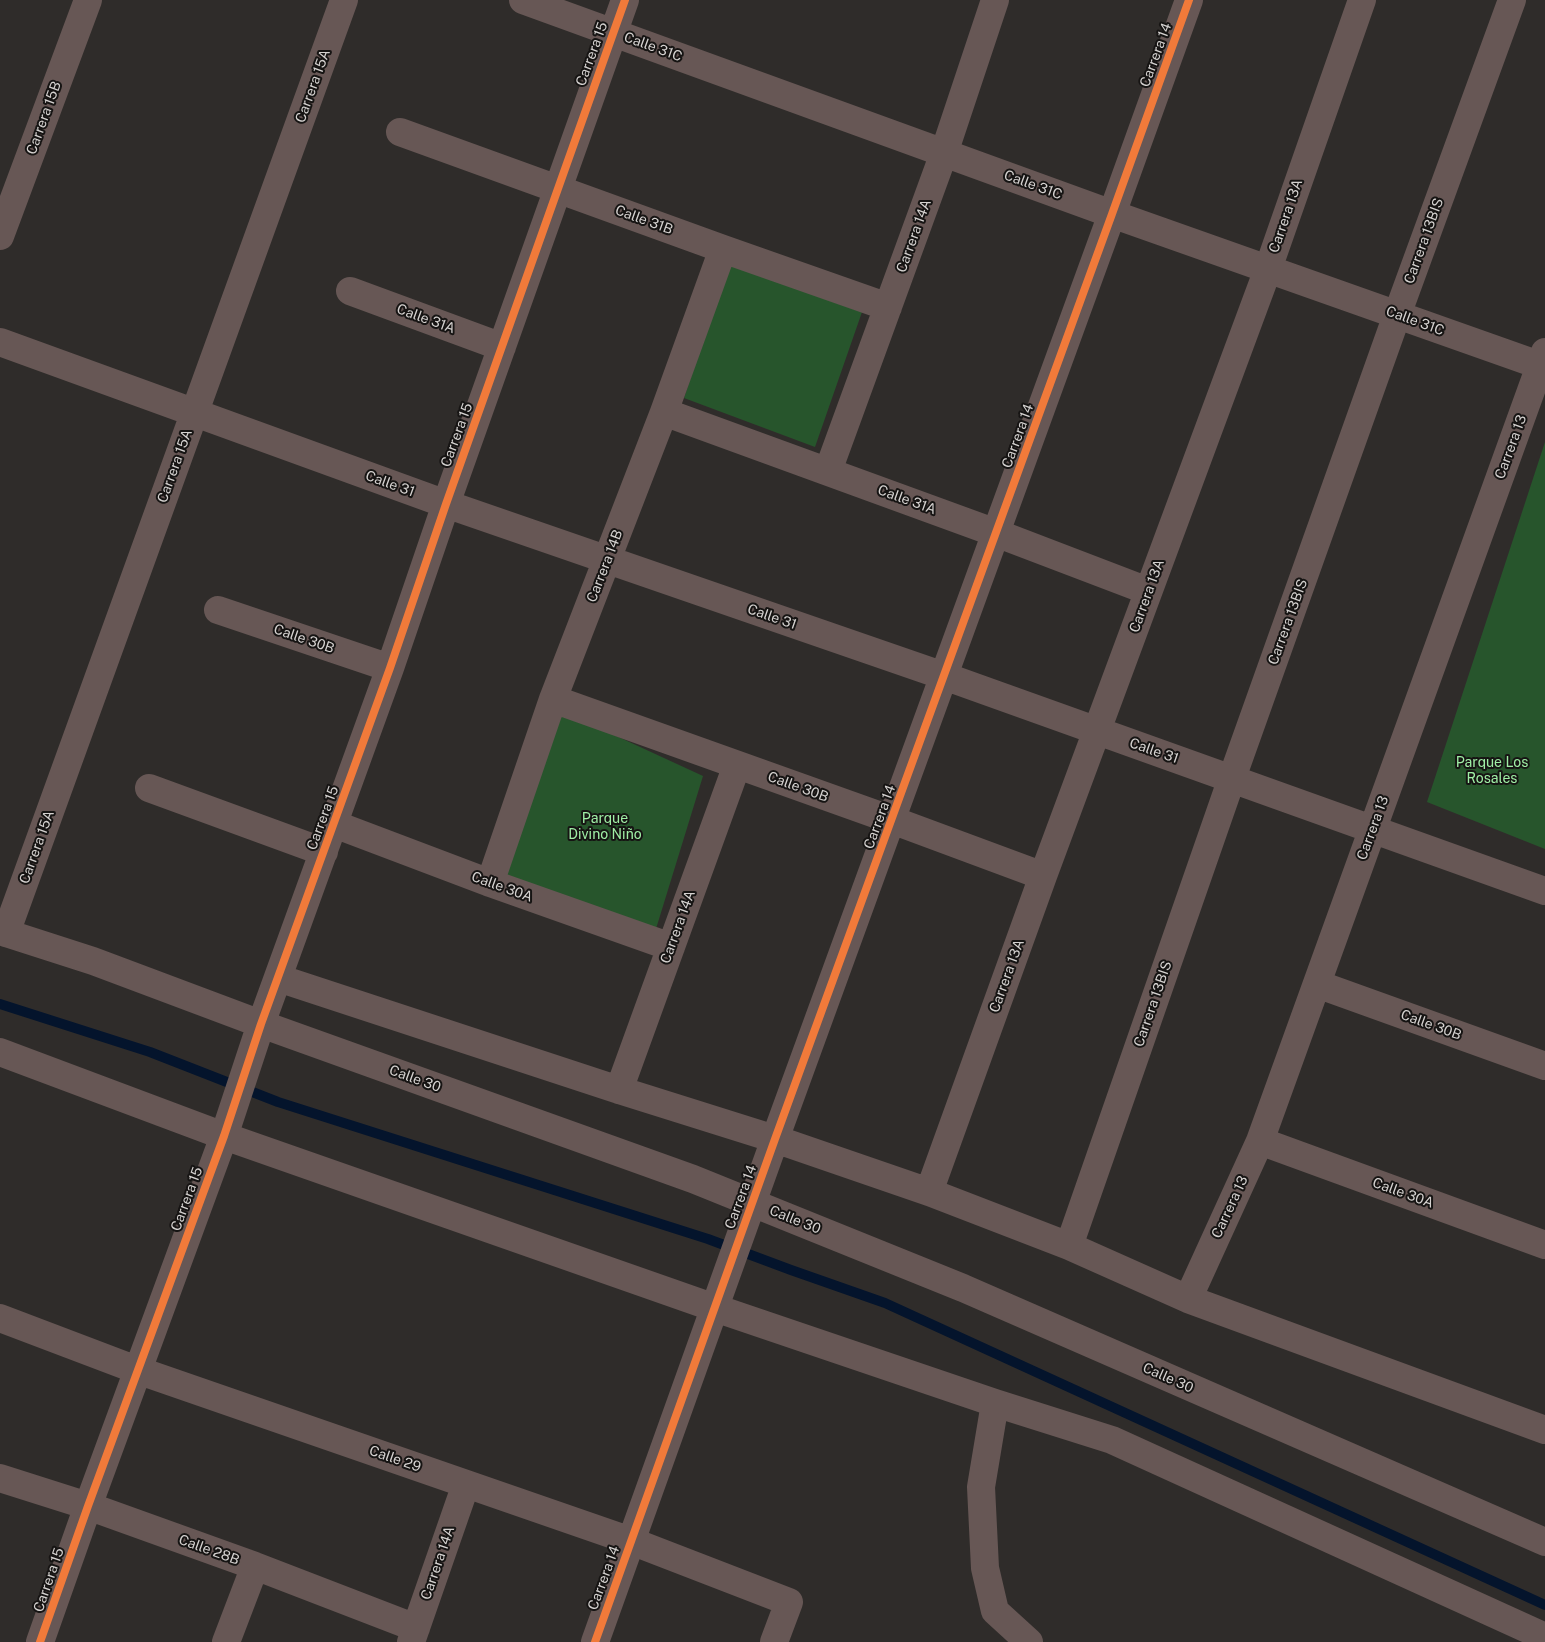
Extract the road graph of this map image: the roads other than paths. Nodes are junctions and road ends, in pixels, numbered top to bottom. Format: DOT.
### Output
graph roads {
  1 [pos="88,0"];
  2 [pos="344,0"];
  3 [pos="523,0"];
  4 [pos="625,0"];
  5 [pos="995,0"];
  6 [pos="1189,0"];
  7 [pos="1362,0"];
  8 [pos="1512,0"];
  9 [pos="613,33"];
  10 [pos="400,132"];
  11 [pos="944,153"];
  12 [pos="558,189"];
  13 [pos="1112,214"];
  14 [pos="0,236"];
  15 [pos="723,249"];
  16 [pos="1268,269"];
  17 [pos="350,291"];
  18 [pos="888,307"];
  19 [pos="1397,315"];
  20 [pos="0,342"];
  21 [pos="502,348"];
  22 [pos="1544,362"];
  23 [pos="195,412"];
  24 [pos="664,412"];
  25 [pos="828,471"];
  26 [pos="446,504"];
  27 [pos="996,533"];
  28 [pos="607,560"];
  29 [pos="1148,591"];
  30 [pos="218,610"];
  31 [pos="390,668"];
  32 [pos="944,676"];
  33 [pos="553,699"];
  34 [pos="1097,731"];
  35 [pos="737,765"];
  36 [pos="1232,778"];
  37 [pos="149,788"];
  38 [pos="892,820"];
  39 [pos="334,824"];
  40 [pos="1373,828"];
  41 [pos="324,852"];
  42 [pos="1043,876"];
  43 [pos="490,883"];
  44 [pos="1545,891"];
  45 [pos="3,932"];
  46 [pos="671,947"];
  47 [pos="278,978"];
  48 [pos="1317,984"];
  49 [pos="261,1024"];
  50 [pos="0,1052"];
  51 [pos="1545,1066"];
  52 [pos="619,1090"];
  53 [pos="228,1124"];
  54 [pos="775,1139"];
  55 [pos="1260,1141"];
  56 [pos="929,1192"];
  57 [pos="748,1214"];
  58 [pos="1545,1245"];
  59 [pos="1069,1246"];
  60 [pos="1188,1299"];
  61 [pos="715,1308"];
  62 [pos="0,1318"];
  63 [pos="138,1370"];
  64 [pos="995,1403"];
  65 [pos="1545,1430"];
  66 [pos="0,1478"];
  67 [pos="466,1484"];
  68 [pos="88,1506"];
  69 [pos="631,1541"];
  70 [pos="1545,1542"];
  71 [pos="255,1566"];
  72 [pos="414,1635"];
  73 [pos="1545,1636"];
  74 [pos="40,1642"];
  75 [pos="226,1642"];
  76 [pos="595,1642"];
  77 [pos="774,1642"];
  78 [pos="1029,1642"];
  1 -- 14 [label="street, Carrera 15B"];
  2 -- 23 [label="street, Carrera 15A"];
  3 -- 9 [label="street, Calle 31C"];
  4 -- 9 [label="street, Carrera 15"];
  5 -- 11 [label="street, Carrera 14A"];
  6 -- 13 [label="street, Carrera 14"];
  7 -- 16 [label="street, Carrera 13A"];
  8 -- 19 [label="street, Carrera 13BIS"];
  9 -- 11 [label="street, Calle 31C"];
  9 -- 12 [label="street, Carrera 15"];
  10 -- 12 [label="street, Calle 31B"];
  11 -- 13 [label="street, Calle 31C"];
  11 -- 18 [label="street, Carrera 14A"];
  12 -- 15 [label="street, Calle 31B"];
  12 -- 21 [label="street, Carrera 15"];
  13 -- 16 [label="street, Calle 31C"];
  13 -- 27 [label="street, Carrera 14"];
  15 -- 18 [label="street, Calle 31B"];
  15 -- 24 [label="street, Carrera 14B"];
  16 -- 19 [label="street, Calle 31C"];
  16 -- 29 [label="street, Carrera 13A"];
  17 -- 21 [label="street, Calle 31A"];
  18 -- 25 [label="street, Carrera 14A"];
  19 -- 22 [label="street, Calle 31C"];
  19 -- 36 [label="street, Carrera 13BIS"];
  20 -- 23 [label="street, Calle 31"];
  21 -- 26 [label="street, Carrera 15"];
  22 -- 40 [label="street, Carrera 13"];
  23 -- 26 [label="street, Calle 31"];
  23 -- 45 [label="street, Carrera 15A"];
  24 -- 25 [label="street, Calle 31A"];
  24 -- 28 [label="street, Carrera 14B"];
  25 -- 27 [label="street, Calle 31A"];
  26 -- 28 [label="street, Calle 31"];
  26 -- 31 [label="street, Carrera 15"];
  27 -- 29 [label="street, Calle 31A"];
  27 -- 32 [label="street, Carrera 14"];
  28 -- 32 [label="street, Calle 31"];
  28 -- 33 [label="street, Carrera 14B"];
  29 -- 34 [label="street, Carrera 13A"];
  30 -- 31 [label="street, Calle 30B"];
  31 -- 39 [label="street, Carrera 15"];
  32 -- 34 [label="street, Calle 31"];
  32 -- 38 [label="street, Carrera 14"];
  33 -- 35 [label="street, Calle 30B"];
  33 -- 43 [label="street, Carrera 14B"];
  34 -- 36 [label="street, Calle 31"];
  34 -- 42 [label="street, Carrera 13A"];
  35 -- 38 [label="street, Calle 30B"];
  35 -- 46 [label="street, Carrera 14A"];
  36 -- 40 [label="street, Calle 31"];
  36 -- 59 [label="street, Carrera 13BIS"];
  37 -- 41 [label="street"];
  38 -- 42 [label="street, Calle 30B"];
  38 -- 54 [label="street, Carrera 14"];
  39 -- 41 [label="street, Carrera 15"];
  39 -- 43 [label="street, Calle 30A"];
  40 -- 44 [label="street, Calle 31"];
  40 -- 48 [label="street, Carrera 13"];
  41 -- 47 [label="street, Carrera 15"];
  42 -- 56 [label="street, Carrera 13A"];
  43 -- 46 [label="street, Calle 30A"];
  45 -- 49 [label="street, Calle 30"];
  46 -- 52 [label="street, Carrera 14A"];
  47 -- 49 [label="street, Carrera 15"];
  47 -- 52 [label="street"];
  48 -- 51 [label="street, Calle 30B"];
  48 -- 55 [label="street, Carrera 13"];
  49 -- 53 [label="street, Carrera 15"];
  49 -- 57 [label="street, Calle 30"];
  50 -- 53 [label="street"];
  52 -- 54 [label="street"];
  53 -- 61 [label="street"];
  53 -- 63 [label="street, Carrera 15"];
  54 -- 56 [label="street"];
  54 -- 57 [label="street, Carrera 14"];
  55 -- 58 [label="street, Calle 30A"];
  55 -- 60 [label="street, Carrera 13"];
  56 -- 59 [label="street"];
  57 -- 61 [label="street, Carrera 14"];
  57 -- 70 [label="street, Calle 30"];
  59 -- 60 [label="street"];
  60 -- 65 [label="street"];
  61 -- 64 [label="street"];
  61 -- 69 [label="street, Carrera 14"];
  62 -- 63 [label="street, Calle 29"];
  63 -- 67 [label="street, Calle 29"];
  63 -- 68 [label="street, Carrera 15"];
  64 -- 73 [label="street"];
  64 -- 78 [label="street"];
  66 -- 68 [label="street, Calle 28B"];
  67 -- 69 [label="street, Calle 29"];
  67 -- 72 [label="street, Carrera 14A"];
  68 -- 71 [label="street, Calle 28B"];
  68 -- 74 [label="street, Carrera 15"];
  69 -- 76 [label="street, Carrera 14"];
  69 -- 77 [label="street, Calle 29"];
  71 -- 72 [label="street, Calle 28B"];
  71 -- 75 [label="street"];
}
